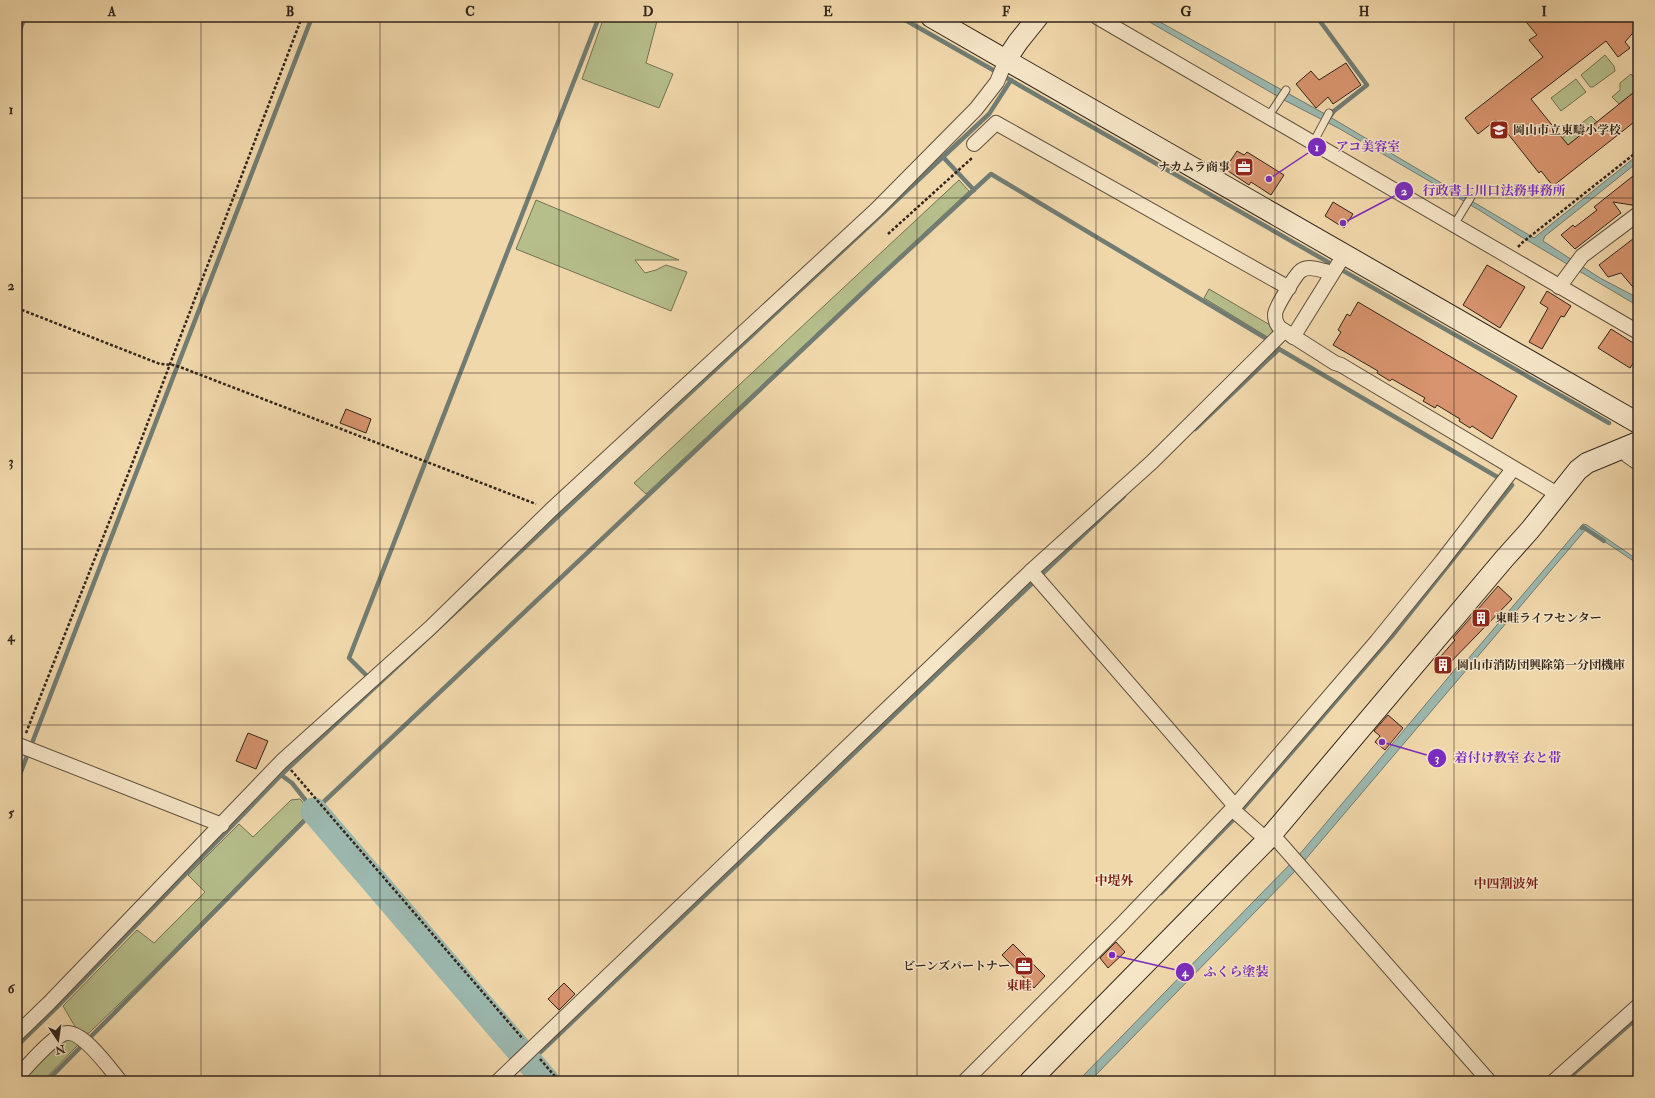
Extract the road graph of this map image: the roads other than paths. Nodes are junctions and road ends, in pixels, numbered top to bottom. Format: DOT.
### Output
graph roads {
  1 [pos="932,17"];
  2 [pos="1038,17"];
  3 [pos="1097,17"];
  4 [pos="1006,60"];
  5 [pos="1286,90"];
  6 [pos="1330,113"];
  7 [pos="1268,117"];
  8 [pos="1313,143"];
  9 [pos="974,144"];
  10 [pos="1471,197"];
  11 [pos="1638,214"];
  12 [pos="1454,225"];
  13 [pos="1337,265"];
  14 [pos="1559,287"];
  15 [pos="1289,288"];
  16 [pos="1638,332"];
  17 [pos="1280,339"];
  18 [pos="1638,423"];
  19 [pos="1631,444"];
  20 [pos="1638,463"];
  21 [pos="1513,469"];
  22 [pos="1559,495"];
  23 [pos="1036,576"];
  24 [pos="27,748"];
  25 [pos="1236,811"];
  26 [pos="222,825"];
  27 [pos="1270,837"];
  28 [pos="1638,1006"];
  29 [pos="17,1034"];
  30 [pos="17,1077"];
  31 [pos="120,1081"];
  32 [pos="498,1081"];
  33 [pos="965,1081"];
  34 [pos="1030,1081"];
  35 [pos="1489,1081"];
  36 [pos="1554,1081"];
  1 -- 4 [label="street"];
  2 -- 4 [label="street"];
  3 -- 7 [label="street"];
  4 -- 13 [label="street"];
  4 -- 26 [label="street"];
  5 -- 7 [label="lane"];
  6 -- 8 [label="lane"];
  7 -- 8 [label="street"];
  8 -- 12 [label="street"];
  9 -- 15 [label="street"];
  10 -- 12 [label="lane"];
  11 -- 14 [label="street"];
  12 -- 14 [label="street"];
  13 -- 15 [label="street"];
  13 -- 17 [label="street"];
  13 -- 18 [label="street"];
  14 -- 16 [label="street"];
  15 -- 17 [label="street"];
  17 -- 21 [label="street"];
  17 -- 23 [label="street"];
  19 -- 20 [label="street"];
  19 -- 22 [label="street"];
  21 -- 22 [label="street"];
  21 -- 25 [label="street"];
  22 -- 27 [label="street"];
  23 -- 25 [label="street"];
  23 -- 32 [label="street"];
  24 -- 26 [label="street"];
  25 -- 27 [label="street"];
  25 -- 33 [label="street"];
  26 -- 29 [label="street"];
  27 -- 34 [label="street"];
  27 -- 35 [label="street"];
  28 -- 36 [label="street"];
  30 -- 31 [label="street"];
}
